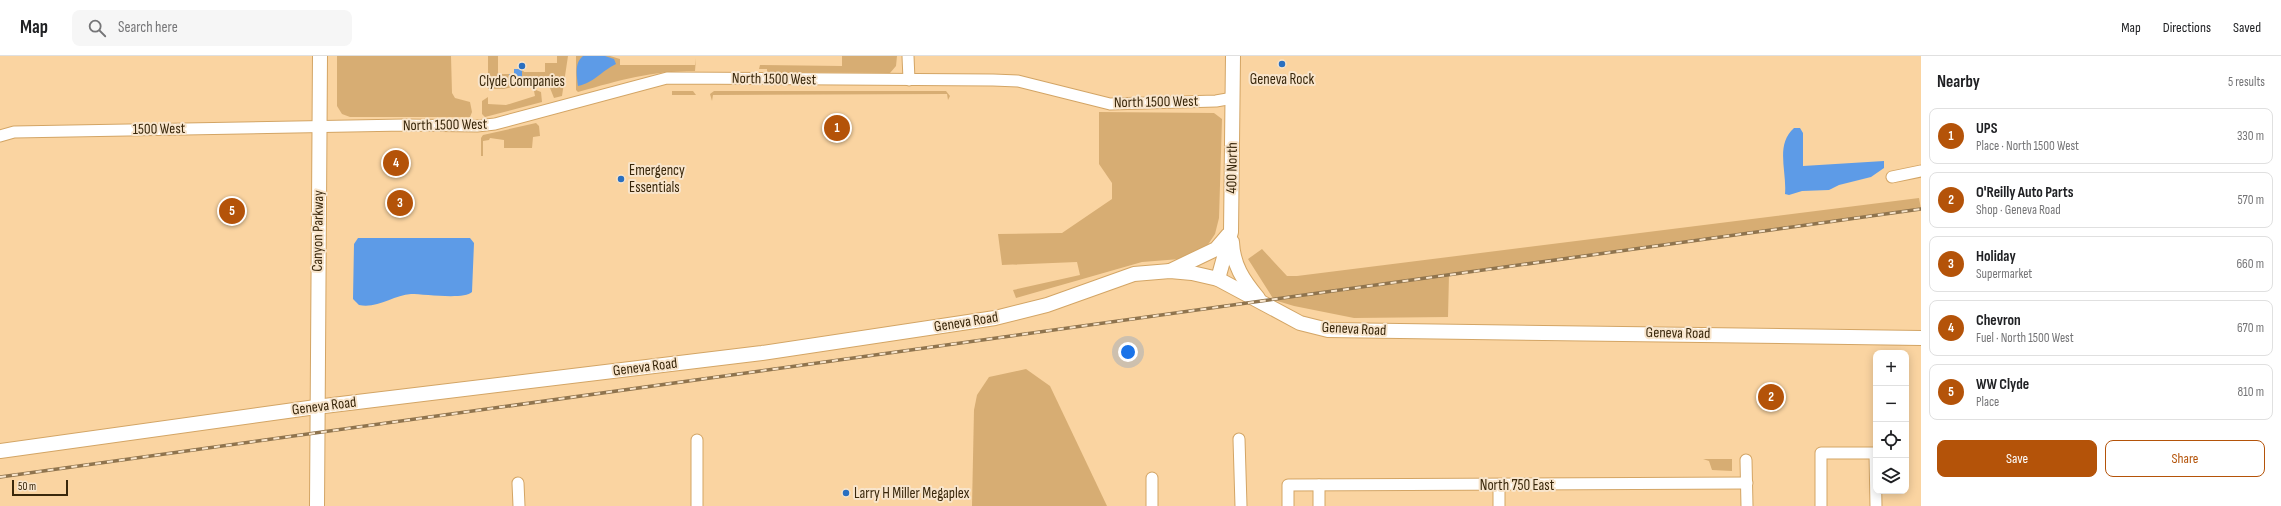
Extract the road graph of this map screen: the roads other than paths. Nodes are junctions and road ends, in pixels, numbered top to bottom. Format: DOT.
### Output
graph roads {
  1 [pos="320,56"];
  2 [pos="908,56"];
  3 [pos="1233,56"];
  4 [pos="909,80"];
  5 [pos="1232,98"];
  6 [pos="319,127"];
  7 [pos="0,136"];
  8 [pos="1921,171"];
  9 [pos="1892,177"];
  10 [pos="1231,232"];
  11 [pos="1170,271"];
  12 [pos="1218,279"];
  13 [pos="1260,301"];
  14 [pos="1921,338"];
  15 [pos="316,407"];
  16 [pos="1239,439"];
  17 [pos="697,440"];
  18 [pos="0,451"];
  19 [pos="1873,453"];
  20 [pos="1875,458"];
  21 [pos="1746,460"];
  22 [pos="1152,478"];
  23 [pos="518,483"];
  24 [pos="1747,483"];
  25 [pos="1319,485"];
  26 [pos="1499,485"];
  27 [pos="317,506"];
  28 [pos="519,506"];
  29 [pos="697,506"];
  30 [pos="1152,506"];
  31 [pos="1241,506"];
  32 [pos="1288,506"];
  33 [pos="1319,506"];
  34 [pos="1499,506"];
  35 [pos="1747,506"];
  36 [pos="1821,506"];
  37 [pos="1876,506"];
  1 -- 6 [label="main road, Canyon Parkway"];
  2 -- 4 [label="street"];
  3 -- 5 [label="main road, 400 North"];
  4 -- 5 [label="street, North 1500 West"];
  4 -- 6 [label="street, North 1500 West"];
  5 -- 10 [label="main road, 400 North"];
  6 -- 7 [label="street, 1500 West"];
  6 -- 15 [label="main road, Canyon Parkway"];
  8 -- 9 [label="street"];
  10 -- 11 [label="main road"];
  10 -- 12 [label="main road, 400 North"];
  10 -- 13 [label="main road"];
  11 -- 12 [label="main road, Geneva Road"];
  11 -- 15 [label="main road, Geneva Road"];
  12 -- 13 [label="main road, Geneva Road"];
  13 -- 14 [label="main road, Geneva Road"];
  15 -- 18 [label="main road, Geneva Road"];
  15 -- 27 [label="main road, Canyon Parkway"];
  16 -- 31 [label="street"];
  17 -- 29 [label="street"];
  19 -- 36 [label="street"];
  20 -- 37 [label="street"];
  21 -- 24 [label="street"];
  22 -- 30 [label="street"];
  23 -- 28 [label="street"];
  24 -- 26 [label="street, North 750 East"];
  24 -- 35 [label="street"];
  25 -- 26 [label="street, North 750 East"];
  25 -- 32 [label="street, North 750 East"];
  25 -- 33 [label="street"];
  26 -- 34 [label="street"];
}
